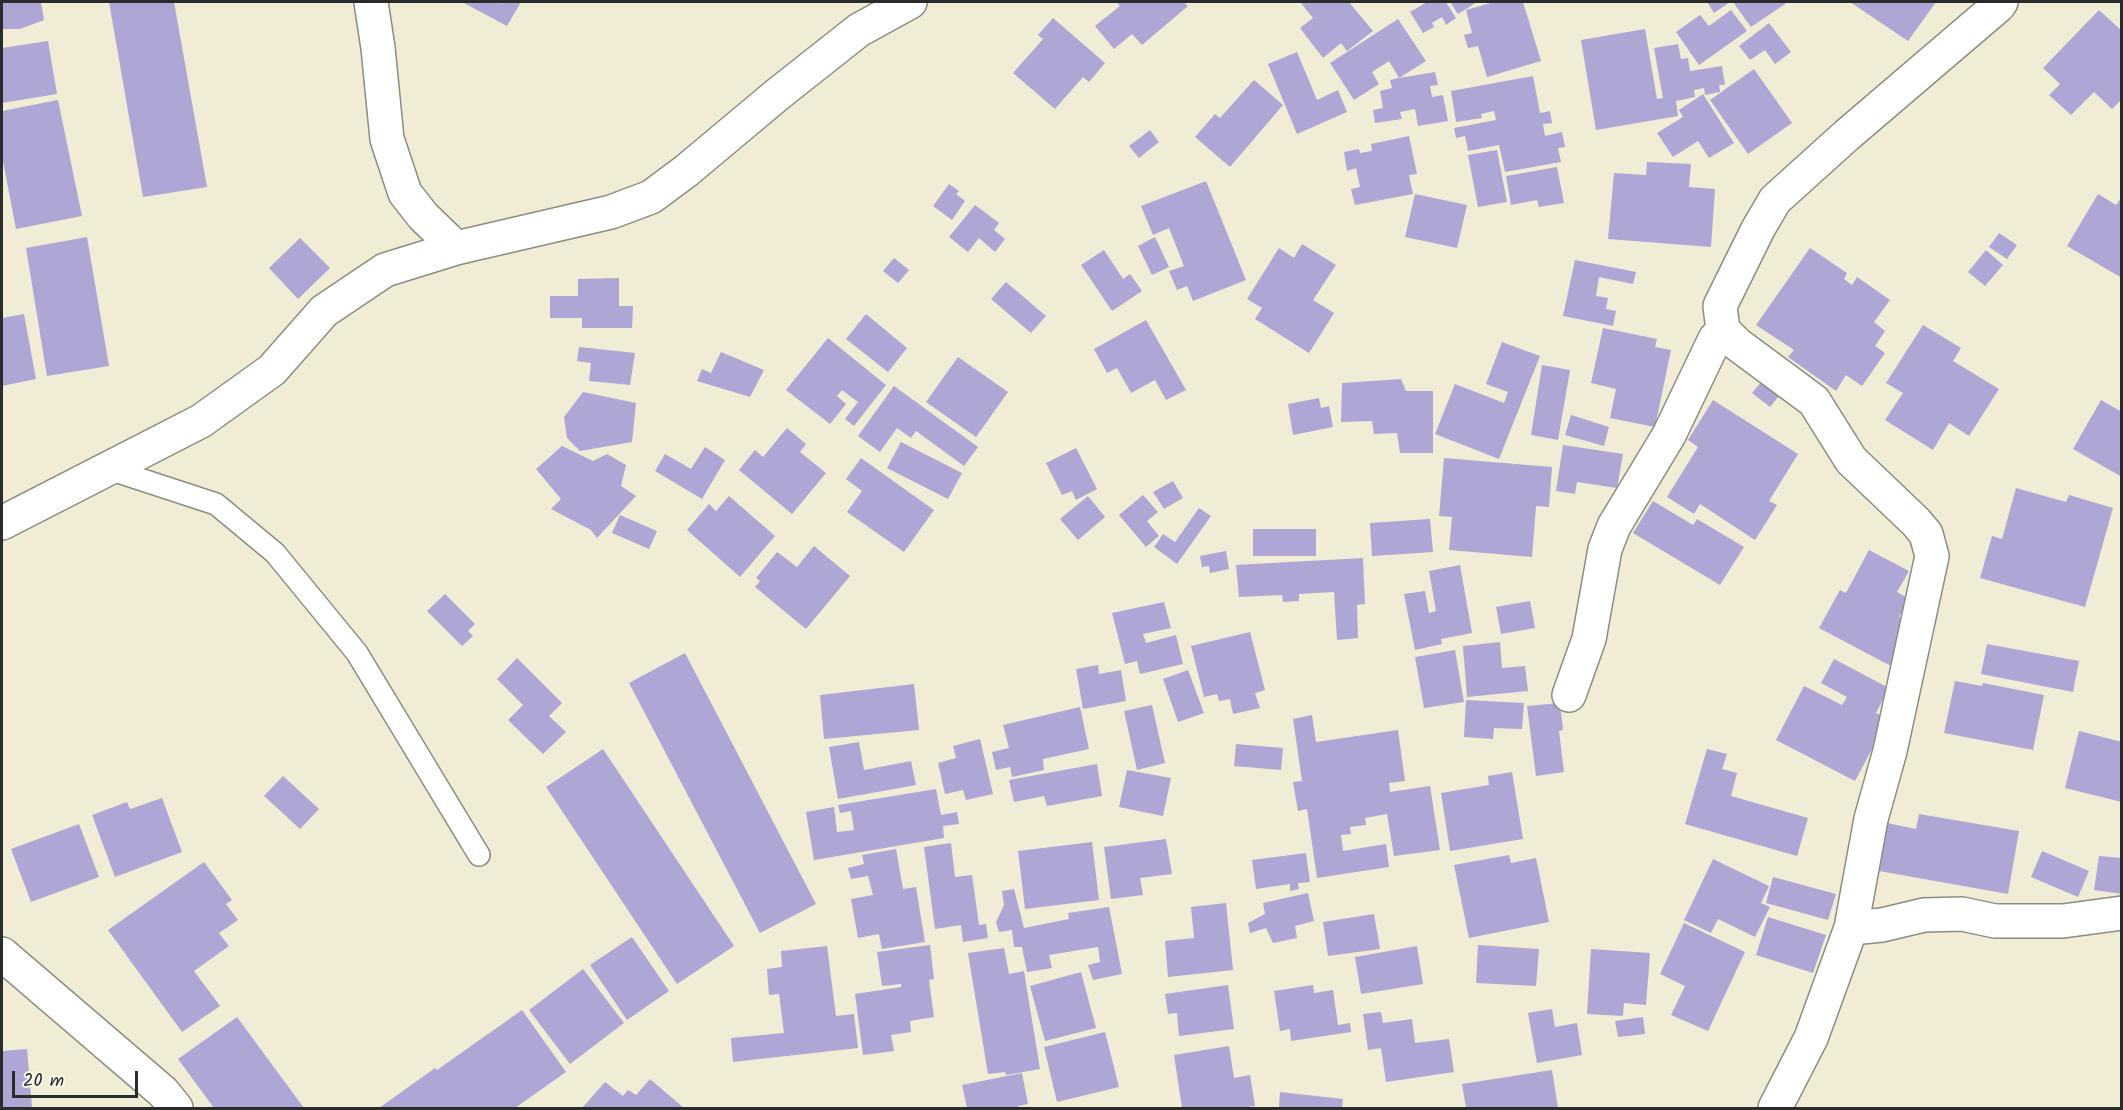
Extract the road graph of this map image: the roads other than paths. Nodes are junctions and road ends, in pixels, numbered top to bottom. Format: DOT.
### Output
graph roads {
  1 [pos="371,2"];
  2 [pos="910,2"];
  3 [pos="2001,2"];
  4 [pos="456,248"];
  5 [pos="1723,330"];
  6 [pos="109,469"];
  7 [pos="2,523"];
  8 [pos="1569,695"];
  9 [pos="479,855"];
  10 [pos="2121,914"];
  11 [pos="1851,928"];
  12 [pos="2,954"];
  13 [pos="176,1108"];
  14 [pos="1775,1108"];
  1 -- 4 [label="street"];
  2 -- 4 [label="street"];
  3 -- 5 [label="street"];
  4 -- 6 [label="street"];
  5 -- 8 [label="street"];
  5 -- 11 [label="street"];
  6 -- 7 [label="street"];
  6 -- 9 [label="lane"];
  10 -- 11 [label="street"];
  11 -- 14 [label="street"];
  12 -- 13 [label="street"];
}
